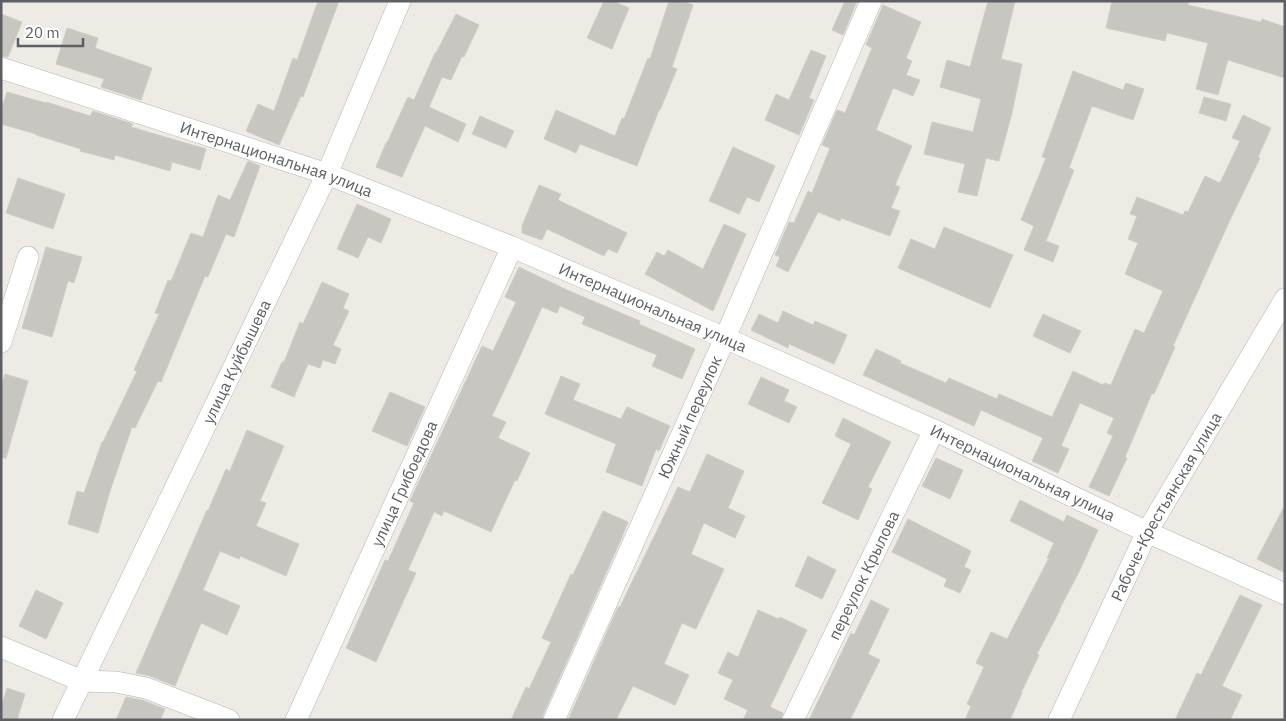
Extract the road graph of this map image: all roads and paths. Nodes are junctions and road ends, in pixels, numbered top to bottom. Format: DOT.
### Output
graph roads {
  1 [pos="400,1"];
  2 [pos="871,1"];
  3 [pos="1,68"];
  4 [pos="326,174"];
  5 [pos="512,247"];
  6 [pos="28,257"];
  7 [pos="1285,299"];
  8 [pos="725,338"];
  9 [pos="1,342"];
  10 [pos="934,430"];
  11 [pos="1147,532"];
  12 [pos="1285,594"];
  13 [pos="1,647"];
  14 [pos="82,681"];
  15 [pos="63,720"];
  16 [pos="230,720"];
  17 [pos="296,720"];
  18 [pos="554,720"];
  19 [pos="793,720"];
  20 [pos="1059,720"];
  1 -- 4 [label="street, улица Куйбышева"];
  2 -- 8 [label="street, Южный переулок"];
  3 -- 4 [label="street, Интернациональная улица"];
  4 -- 5 [label="street, Интернациональная улица"];
  4 -- 14 [label="street, улица Куйбышева"];
  5 -- 8 [label="street, Интернациональная улица"];
  5 -- 17 [label="street, улица Грибоедова"];
  6 -- 9 [label="street"];
  7 -- 11 [label="street, Рабоче-Крестьянская улица"];
  8 -- 10 [label="street, Интернациональная улица"];
  8 -- 18 [label="street, Южный переулок"];
  10 -- 11 [label="street, Интернациональная улица"];
  10 -- 19 [label="street, переулок Крылова"];
  11 -- 12 [label="street, Интернациональная улица"];
  11 -- 20 [label="street, Рабоче-Крестьянская улица"];
  13 -- 14 [label="street"];
  14 -- 15 [label="street, улица Куйбышева"];
  14 -- 16 [label="street"];
}
